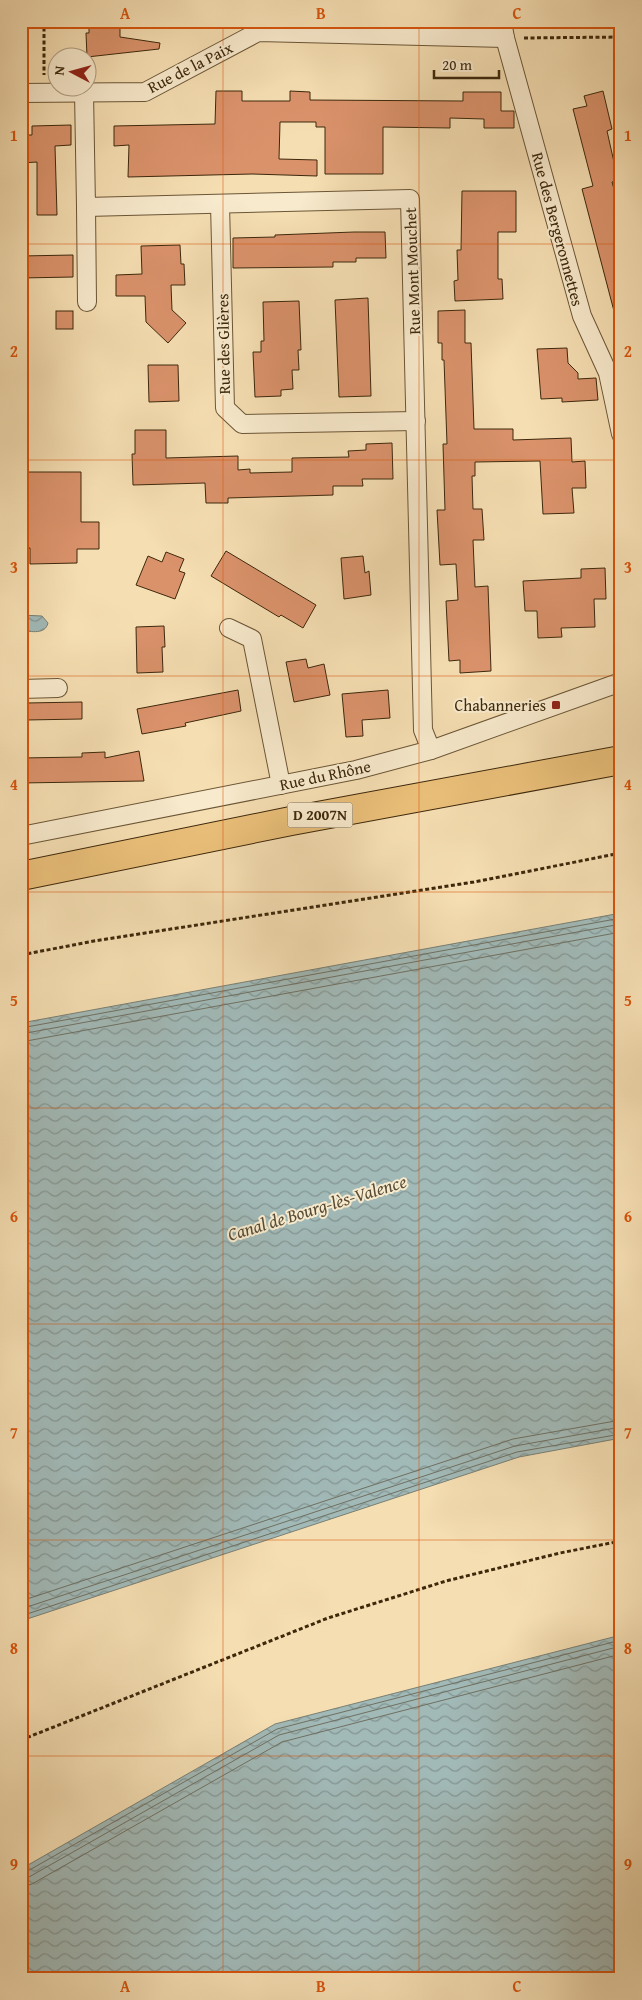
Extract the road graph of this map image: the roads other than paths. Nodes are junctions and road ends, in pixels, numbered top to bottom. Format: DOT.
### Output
graph roads {
  1 [pos="504,30"];
  2 [pos="98,92"];
  3 [pos="21,93"];
  4 [pos="48,93"];
  5 [pos="84,98"];
  6 [pos="220,204"];
  7 [pos="86,207"];
  8 [pos="87,302"];
  9 [pos="416,420"];
  10 [pos="621,434"];
  11 [pos="229,628"];
  12 [pos="621,682"];
  13 [pos="58,688"];
  14 [pos="21,689"];
  15 [pos="431,750"];
  16 [pos="621,760"];
  17 [pos="281,785"];
  18 [pos="21,836"];
  19 [pos="21,876"];
  1 -- 2 [label="street, Rue de la Paix"];
  1 -- 10 [label="street, Rue des Bergeronnettes"];
  3 -- 4 [label="street, Rue de la Paix"];
  5 -- 7 [label="street"];
  6 -- 7 [label="street, Rue Mont Mouchet"];
  6 -- 9 [label="street, Rue des Glières"];
  6 -- 9 [label="street, Rue Mont Mouchet"];
  7 -- 8 [label="street"];
  9 -- 15 [label="street, Rue Mont Mouchet"];
  11 -- 17 [label="street"];
  12 -- 15 [label="street, Rue du Rhône"];
  13 -- 14 [label="street"];
  15 -- 17 [label="street, Rue du Rhône"];
  16 -- 19 [label="main road, D 2007N"];
  17 -- 18 [label="street, Rue du Rhône"];
}
